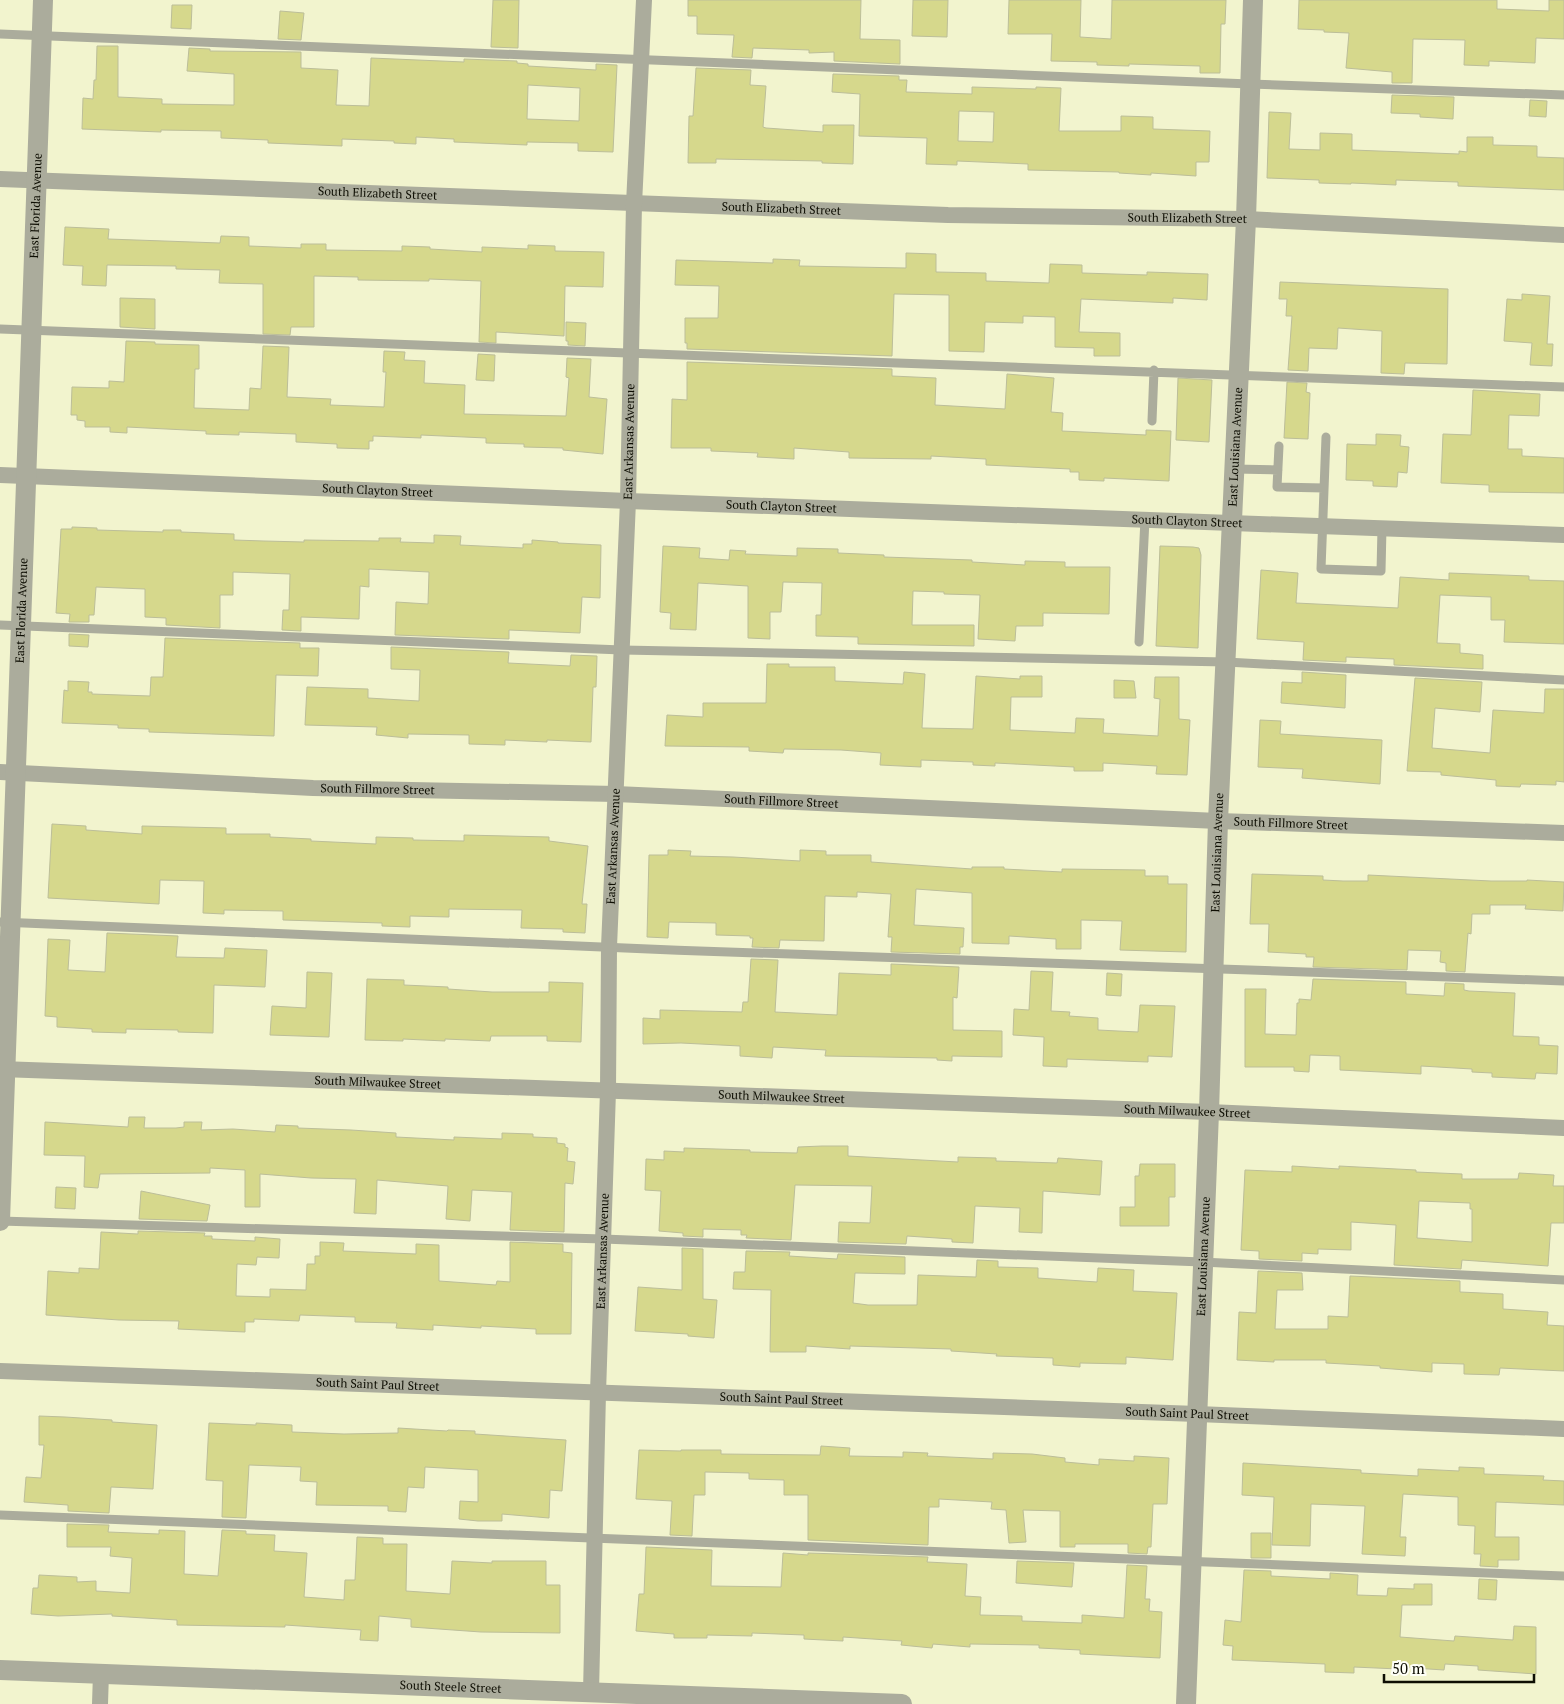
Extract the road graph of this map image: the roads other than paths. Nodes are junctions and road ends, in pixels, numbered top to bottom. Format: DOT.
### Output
graph roads {
  1 [pos="43,0"];
  2 [pos="644,0"];
  3 [pos="1254,0"];
  4 [pos="0,34"];
  5 [pos="42,36"];
  6 [pos="642,60"];
  7 [pos="1250,84"];
  8 [pos="1564,95"];
  9 [pos="0,179"];
  10 [pos="37,181"];
  11 [pos="634,204"];
  12 [pos="1246,219"];
  13 [pos="1564,235"];
  14 [pos="0,329"];
  15 [pos="32,330"];
  16 [pos="632,354"];
  17 [pos="1154,370"];
  18 [pos="1238,373"];
  19 [pos="1564,387"];
  20 [pos="1152,422"];
  21 [pos="1326,437"];
  22 [pos="1279,446"];
  23 [pos="1234,468"];
  24 [pos="1278,470"];
  25 [pos="0,475"];
  26 [pos="26,476"];
  27 [pos="1324,488"];
  28 [pos="628,501"];
  29 [pos="1145,519"];
  30 [pos="1232,522"];
  31 [pos="1323,526"];
  32 [pos="1382,528"];
  33 [pos="1564,535"];
  34 [pos="0,625"];
  35 [pos="21,626"];
  36 [pos="1139,642"];
  37 [pos="622,650"];
  38 [pos="1226,662"];
  39 [pos="1564,680"];
  40 [pos="8,773"];
  41 [pos="616,794"];
  42 [pos="1218,821"];
  43 [pos="1564,833"];
  44 [pos="5,922"];
  45 [pos="609,947"];
  46 [pos="1213,970"];
  47 [pos="1564,980"];
  48 [pos="3,1069"];
  49 [pos="608,1092"];
  50 [pos="1209,1112"];
  51 [pos="1564,1128"];
  52 [pos="0,1221"];
  53 [pos="603,1239"];
  54 [pos="1202,1262"];
  55 [pos="1564,1280"];
  56 [pos="0,1371"];
  57 [pos="598,1393"];
  58 [pos="1197,1414"];
  59 [pos="1564,1428"];
  60 [pos="0,1515"];
  61 [pos="594,1538"];
  62 [pos="1192,1561"];
  63 [pos="1564,1576"];
  64 [pos="0,1670"];
  65 [pos="101,1673"];
  66 [pos="591,1692"];
  67 [pos="100,1704"];
  68 [pos="902,1704"];
  69 [pos="1186,1704"];
  1 -- 5 [label="street, East Florida Avenue"];
  2 -- 6 [label="street, East Arkansas Avenue"];
  3 -- 7 [label="street, East Louisiana Avenue"];
  4 -- 5 [label="lane"];
  5 -- 6 [label="lane"];
  5 -- 10 [label="street, East Florida Avenue"];
  6 -- 7 [label="lane"];
  6 -- 11 [label="street, East Arkansas Avenue"];
  7 -- 8 [label="lane"];
  7 -- 12 [label="street, East Louisiana Avenue"];
  9 -- 10 [label="street, South Elizabeth Street"];
  10 -- 11 [label="street, South Elizabeth Street"];
  10 -- 15 [label="street, East Florida Avenue"];
  11 -- 12 [label="street, South Elizabeth Street"];
  11 -- 16 [label="street, East Arkansas Avenue"];
  12 -- 13 [label="street, South Elizabeth Street"];
  12 -- 18 [label="street, East Louisiana Avenue"];
  14 -- 15 [label="lane"];
  15 -- 16 [label="lane"];
  15 -- 26 [label="street, East Florida Avenue"];
  16 -- 17 [label="lane"];
  16 -- 28 [label="street, East Arkansas Avenue"];
  17 -- 18 [label="lane"];
  17 -- 20 [label="lane"];
  18 -- 19 [label="lane"];
  18 -- 23 [label="street, East Louisiana Avenue"];
  21 -- 27 [label="lane"];
  22 -- 24 [label="lane"];
  23 -- 24 [label="lane"];
  23 -- 30 [label="street, East Louisiana Avenue"];
  24 -- 27 [label="lane"];
  25 -- 26 [label="street, South Clayton Street"];
  26 -- 28 [label="street, South Clayton Street"];
  26 -- 35 [label="street, East Florida Avenue"];
  27 -- 31 [label="lane"];
  28 -- 29 [label="street, South Clayton Street"];
  28 -- 37 [label="street, East Arkansas Avenue"];
  29 -- 30 [label="street, South Clayton Street"];
  29 -- 36 [label="lane"];
  30 -- 31 [label="street, South Clayton Street"];
  30 -- 38 [label="street, East Louisiana Avenue"];
  31 -- 32 [label="street, South Clayton Street"];
  31 -- 32 [label="lane"];
  32 -- 33 [label="street, South Clayton Street"];
  34 -- 35 [label="lane"];
  35 -- 37 [label="lane"];
  35 -- 40 [label="street, East Florida Avenue"];
  37 -- 38 [label="lane"];
  37 -- 41 [label="street, East Arkansas Avenue"];
  38 -- 39 [label="lane"];
  38 -- 42 [label="street, East Louisiana Avenue"];
  40 -- 41 [label="street, South Fillmore Street"];
  40 -- 44 [label="street, East Florida Avenue"];
  41 -- 42 [label="street, South Fillmore Street"];
  41 -- 45 [label="street, East Arkansas Avenue"];
  42 -- 43 [label="street, South Fillmore Street"];
  42 -- 46 [label="street, East Louisiana Avenue"];
  44 -- 45 [label="lane"];
  44 -- 48 [label="street, East Florida Avenue"];
  45 -- 46 [label="lane"];
  45 -- 49 [label="street, East Arkansas Avenue"];
  46 -- 47 [label="lane"];
  46 -- 50 [label="street, East Louisiana Avenue"];
  48 -- 49 [label="street, South Milwaukee Street"];
  48 -- 52 [label="street, East Florida Avenue"];
  49 -- 50 [label="street, South Milwaukee Street"];
  49 -- 53 [label="street, East Arkansas Avenue"];
  50 -- 51 [label="street, South Milwaukee Street"];
  50 -- 54 [label="street, East Louisiana Avenue"];
  52 -- 53 [label="lane"];
  53 -- 54 [label="lane"];
  53 -- 57 [label="street, East Arkansas Avenue"];
  54 -- 55 [label="lane"];
  54 -- 58 [label="street, East Louisiana Avenue"];
  56 -- 57 [label="street, South Saint Paul Street"];
  57 -- 58 [label="street, South Saint Paul Street"];
  57 -- 61 [label="street, East Arkansas Avenue"];
  58 -- 59 [label="street, South Saint Paul Street"];
  58 -- 62 [label="street, East Louisiana Avenue"];
  60 -- 61 [label="lane"];
  61 -- 62 [label="lane"];
  61 -- 66 [label="street, East Arkansas Avenue"];
  62 -- 63 [label="lane"];
  62 -- 69 [label="street, East Louisiana Avenue"];
  64 -- 65 [label="street, South Steele Street"];
  65 -- 66 [label="street, South Steele Street"];
  65 -- 67 [label="street"];
  66 -- 68 [label="street, South Steele Street"];
}
